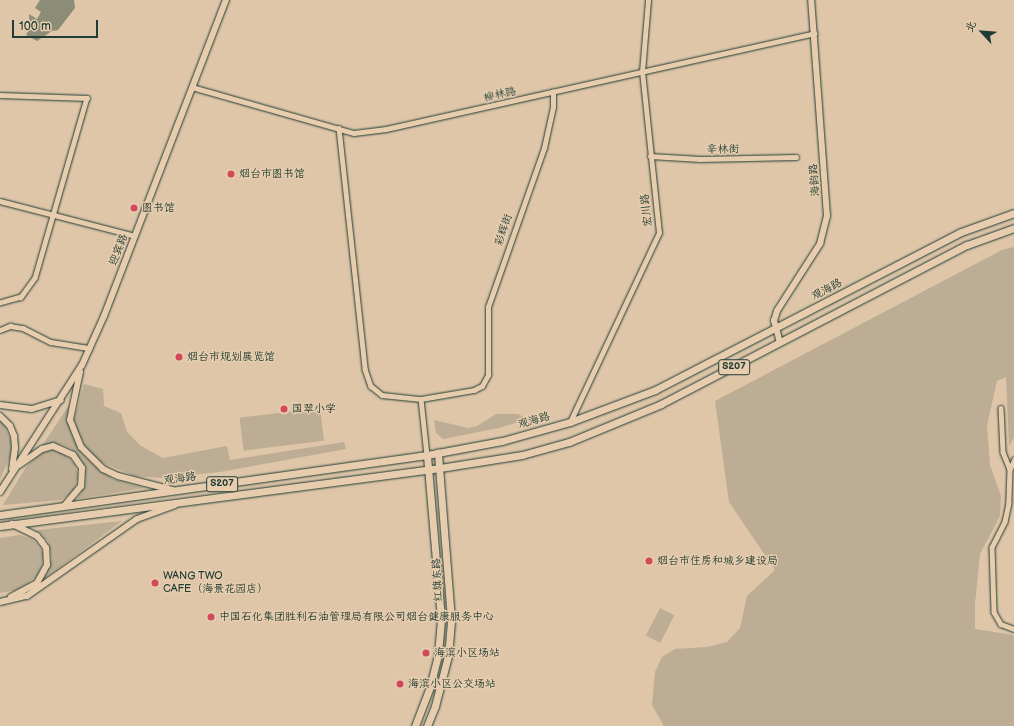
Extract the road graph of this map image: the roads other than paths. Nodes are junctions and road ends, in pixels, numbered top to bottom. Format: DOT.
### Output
graph roads {
  1 [pos="226,0"];
  2 [pos="648,0"];
  3 [pos="811,0"];
  4 [pos="814,33"];
  5 [pos="642,72"];
  6 [pos="192,87"];
  7 [pos="553,92"];
  8 [pos="0,95"];
  9 [pos="339,128"];
  10 [pos="650,156"];
  11 [pos="796,157"];
  12 [pos="0,201"];
  13 [pos="1014,213"];
  14 [pos="52,215"];
  15 [pos="1014,228"];
  16 [pos="135,236"];
  17 [pos="0,303"];
  18 [pos="775,329"];
  19 [pos="0,330"];
  20 [pos="780,343"];
  21 [pos="90,348"];
  22 [pos="82,365"];
  23 [pos="421,399"];
  24 [pos="62,400"];
  25 [pos="0,405"];
  26 [pos="1001,408"];
  27 [pos="0,416"];
  28 [pos="570,422"];
  29 [pos="438,453"];
  30 [pos="427,455"];
  31 [pos="1014,460"];
  32 [pos="16,467"];
  33 [pos="440,468"];
  34 [pos="1010,469"];
  35 [pos="429,470"];
  36 [pos="9,479"];
  37 [pos="176,490"];
  38 [pos="0,492"];
  39 [pos="182,503"];
  40 [pos="64,506"];
  41 [pos="0,515"];
  42 [pos="12,524"];
  43 [pos="0,526"];
  44 [pos="0,599"];
  45 [pos="0,602"];
  46 [pos="1014,630"];
  47 [pos="415,726"];
  48 [pos="427,726"];
  1 -- 6 [label="main road, 迎宾路"];
  2 -- 5 [label="street, 宏川路"];
  3 -- 4 [label="street, 海韵路"];
  4 -- 5 [label="street, 柳林路"];
  4 -- 18 [label="street, 海韵路"];
  5 -- 7 [label="street, 柳林路"];
  5 -- 10 [label="street, 宏川路"];
  6 -- 9 [label="street, 柳林路"];
  6 -- 16 [label="main road, 迎宾路"];
  7 -- 9 [label="street, 柳林路"];
  7 -- 23 [label="street, 彩辉街"];
  8 -- 14 [label="street"];
  9 -- 23 [label="street"];
  10 -- 11 [label="street, 辛林街"];
  10 -- 28 [label="street, 宏川路"];
  12 -- 14 [label="street"];
  13 -- 18 [label="main road, 观海路 / S207"];
  14 -- 16 [label="street"];
  14 -- 17 [label="street"];
  15 -- 20 [label="main road, S207"];
  16 -- 21 [label="main road, 迎宾路"];
  18 -- 20 [label="street, 海韵路"];
  18 -- 28 [label="main road, 观海路 / S207"];
  19 -- 21 [label="street"];
  20 -- 33 [label="main road, S207"];
  21 -- 22 [label="main road, 迎宾路"];
  22 -- 24 [label="main road, 迎宾路"];
  22 -- 37 [label="main road"];
  23 -- 30 [label="street"];
  24 -- 25 [label="main road"];
  24 -- 32 [label="main road, 迎宾路"];
  26 -- 34 [label="street"];
  27 -- 36 [label="main road"];
  28 -- 29 [label="main road, 观海路 / S207"];
  29 -- 30 [label="main road, 观海路 / S207"];
  29 -- 33 [label="main road, 红旗东路"];
  30 -- 35 [label="main road, 红旗东路"];
  30 -- 37 [label="main road, 观海路 / S207"];
  31 -- 34 [label="street"];
  32 -- 36 [label="main road, 迎宾路"];
  32 -- 40 [label="main road"];
  33 -- 35 [label="main road, S207"];
  33 -- 48 [label="main road, 红旗东路"];
  34 -- 46 [label="street"];
  35 -- 39 [label="main road, S207"];
  35 -- 47 [label="main road, 红旗东路"];
  36 -- 38 [label="main road, 迎宾路"];
  37 -- 40 [label="main road, 观海路 / S207"];
  39 -- 42 [label="main road, S207"];
  39 -- 45 [label="main road"];
  40 -- 41 [label="main road, 观海路 / S207"];
  42 -- 43 [label="main road"];
  42 -- 44 [label="main road"];
}
